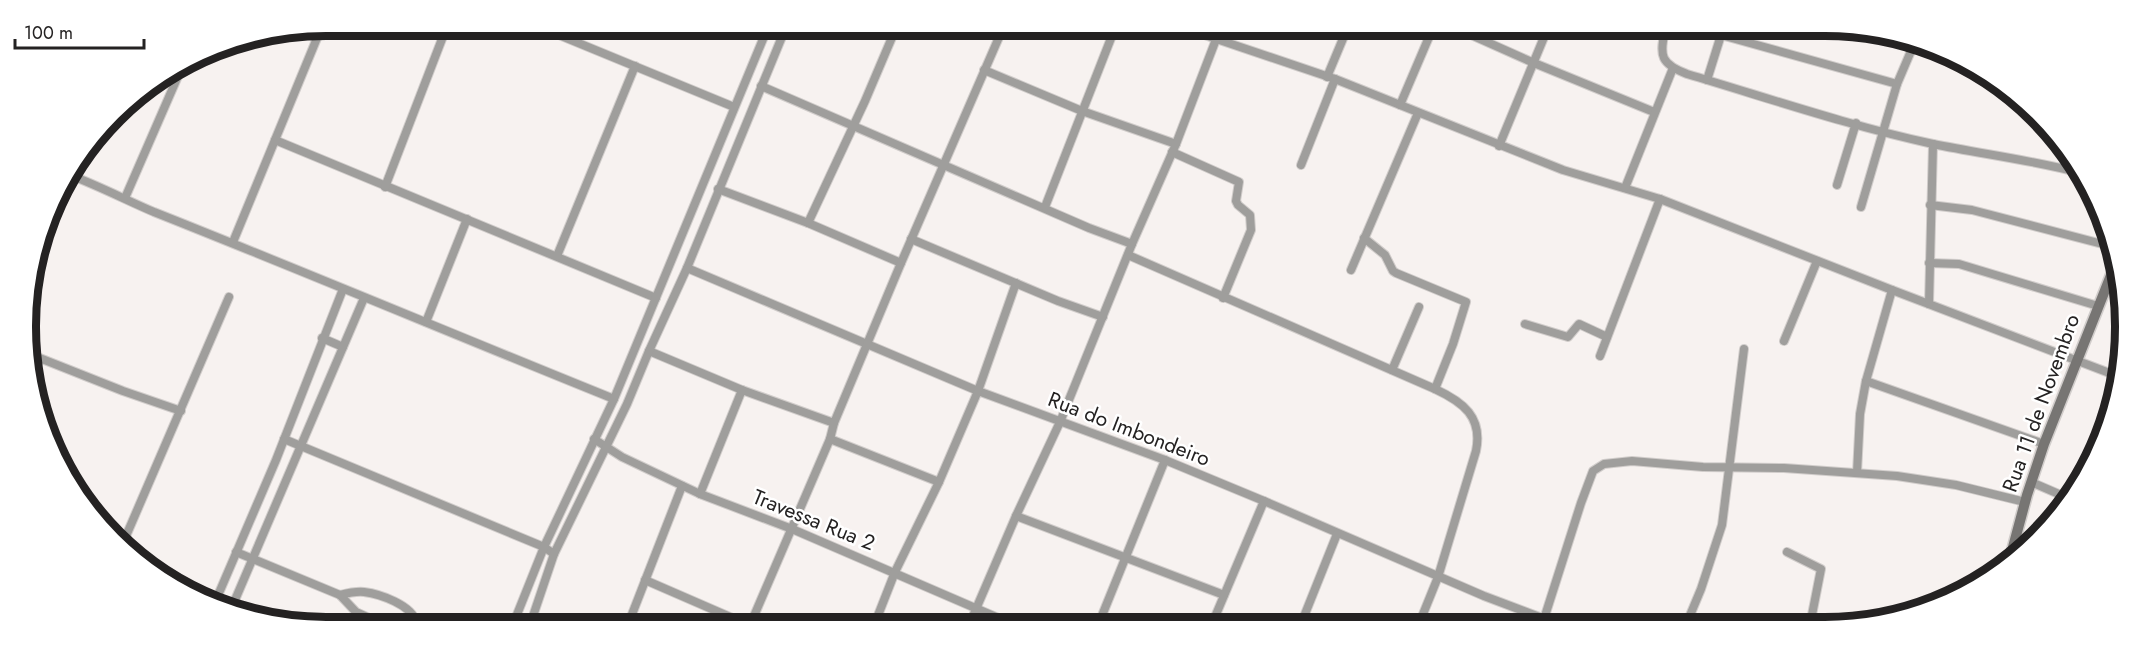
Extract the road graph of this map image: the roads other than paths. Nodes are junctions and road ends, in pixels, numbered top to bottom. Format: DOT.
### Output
graph roads {
  1 [pos="318,36"];
  2 [pos="443,36"];
  3 [pos="566,36"];
  4 [pos="764,36"];
  5 [pos="782,36"];
  6 [pos="893,36"];
  7 [pos="999,36"];
  8 [pos="1112,36"];
  9 [pos="1205,36"];
  10 [pos="1217,36"];
  11 [pos="1345,36"];
  12 [pos="1429,36"];
  13 [pos="1473,36"];
  14 [pos="1545,36"];
  15 [pos="1664,36"];
  16 [pos="1721,36"];
  17 [pos="1732,36"];
  18 [pos="1216,40"];
  19 [pos="1912,49"];
  20 [pos="1534,63"];
  21 [pos="635,66"];
  22 [pos="1672,68"];
  23 [pos="984,69"];
  24 [pos="178,77"];
  25 [pos="1331,78"];
  26 [pos="1707,80"];
  27 [pos="1897,84"];
  28 [pos="761,86"];
  29 [pos="1400,105"];
  30 [pos="734,107"];
  31 [pos="1083,111"];
  32 [pos="1654,112"];
  33 [pos="1418,113"];
  34 [pos="1856,123"];
  35 [pos="854,127"];
  36 [pos="1884,131"];
  37 [pos="275,140"];
  38 [pos="1176,144"];
  39 [pos="1933,144"];
  40 [pos="1499,146"];
  41 [pos="1172,152"];
  42 [pos="944,165"];
  43 [pos="1301,165"];
  44 [pos="2069,170"];
  45 [pos="77,178"];
  46 [pos="1837,185"];
  47 [pos="385,187"];
  48 [pos="1625,188"];
  49 [pos="718,189"];
  50 [pos="125,198"];
  51 [pos="1660,199"];
  52 [pos="1930,205"];
  53 [pos="1044,207"];
  54 [pos="1861,207"];
  55 [pos="467,219"];
  56 [pos="808,223"];
  57 [pos="1364,238"];
  58 [pos="911,239"];
  59 [pos="233,242"];
  60 [pos="1132,244"];
  61 [pos="2103,244"];
  62 [pos="1128,255"];
  63 [pos="557,256"];
  64 [pos="1817,261"];
  65 [pos="901,262"];
  66 [pos="1929,262"];
  67 [pos="687,268"];
  68 [pos="1351,270"];
  69 [pos="2110,276"];
  70 [pos="1016,283"];
  71 [pos="343,289"];
  72 [pos="1892,290"];
  73 [pos="229,297"];
  74 [pos="364,298"];
  75 [pos="656,298"];
  76 [pos="1223,298"];
  77 [pos="1929,304"];
  78 [pos="2098,306"];
  79 [pos="1419,307"];
  80 [pos="1103,317"];
  81 [pos="426,322"];
  82 [pos="1525,324"];
  83 [pos="1607,337"];
  84 [pos="322,338"];
  85 [pos="1784,341"];
  86 [pos="867,343"];
  87 [pos="343,347"];
  88 [pos="1744,349"];
  89 [pos="649,351"];
  90 [pos="1600,356"];
  91 [pos="38,357"];
  92 [pos="2076,359"];
  93 [pos="1392,370"];
  94 [pos="2111,373"];
  95 [pos="1866,381"];
  96 [pos="1435,389"];
  97 [pos="742,390"];
  98 [pos="978,391"];
  99 [pos="614,399"];
  100 [pos="181,411"];
  101 [pos="1060,422"];
  102 [pos="834,423"];
  103 [pos="284,439"];
  104 [pos="594,439"];
  105 [pos="830,439"];
  106 [pos="2044,444"];
  107 [pos="301,446"];
  108 [pos="607,446"];
  109 [pos="1165,460"];
  110 [pos="1729,468"];
  111 [pos="1857,473"];
  112 [pos="939,482"];
  113 [pos="2031,482"];
  114 [pos="682,486"];
  115 [pos="700,494"];
  116 [pos="2061,495"];
  117 [pos="1264,501"];
  118 [pos="2025,502"];
  119 [pos="1016,516"];
  120 [pos="792,529"];
  121 [pos="1337,534"];
  122 [pos="126,537"];
  123 [pos="544,547"];
  124 [pos="2013,548"];
  125 [pos="236,552"];
  126 [pos="1787,552"];
  127 [pos="554,554"];
  128 [pos="251,558"];
  129 [pos="1127,558"];
  130 [pos="896,572"];
  131 [pos="1438,577"];
  132 [pos="645,580"];
  133 [pos="340,595"];
  134 [pos="1224,595"];
  135 [pos="218,596"];
  136 [pos="234,602"];
  137 [pos="976,609"];
  138 [pos="1524,612"];
  139 [pos="367,617"];
  140 [pos="415,617"];
  141 [pos="516,617"];
  142 [pos="533,617"];
  143 [pos="631,617"];
  144 [pos="730,617"];
  145 [pos="754,617"];
  146 [pos="877,617"];
  147 [pos="973,617"];
  148 [pos="995,617"];
  149 [pos="1102,617"];
  150 [pos="1215,617"];
  151 [pos="1304,617"];
  152 [pos="1422,617"];
  153 [pos="1522,617"];
  154 [pos="1538,617"];
  155 [pos="1545,617"];
  156 [pos="1689,617"];
  157 [pos="1812,617"];
  1 -- 37 [label="street"];
  2 -- 47 [label="street"];
  3 -- 21 [label="street"];
  4 -- 30 [label="street"];
  5 -- 28 [label="street"];
  6 -- 35 [label="street"];
  7 -- 23 [label="street"];
  8 -- 31 [label="street"];
  9 -- 18 [label="street"];
  10 -- 18 [label="street"];
  11 -- 25 [label="street"];
  12 -- 29 [label="street"];
  13 -- 20 [label="street"];
  14 -- 20 [label="street"];
  15 -- 22 [label="street"];
  16 -- 26 [label="street"];
  17 -- 27 [label="street"];
  18 -- 25 [label="street"];
  18 -- 38 [label="street"];
  19 -- 27 [label="street"];
  20 -- 32 [label="street"];
  20 -- 40 [label="street"];
  21 -- 30 [label="street"];
  21 -- 63 [label="street"];
  22 -- 26 [label="street"];
  22 -- 32 [label="street"];
  23 -- 31 [label="street"];
  23 -- 42 [label="street"];
  24 -- 50 [label="street"];
  25 -- 29 [label="street"];
  25 -- 43 [label="street"];
  26 -- 34 [label="street"];
  27 -- 36 [label="street"];
  28 -- 35 [label="street"];
  28 -- 49 [label="street"];
  29 -- 33 [label="street"];
  30 -- 75 [label="street"];
  31 -- 38 [label="street"];
  31 -- 53 [label="street"];
  32 -- 48 [label="street"];
  33 -- 40 [label="street"];
  33 -- 57 [label="street"];
  34 -- 36 [label="street"];
  34 -- 46 [label="street"];
  35 -- 42 [label="street"];
  35 -- 56 [label="street"];
  36 -- 39 [label="street"];
  36 -- 54 [label="street"];
  37 -- 47 [label="street"];
  37 -- 59 [label="street"];
  38 -- 41 [label="street"];
  39 -- 44 [label="street"];
  39 -- 52 [label="street"];
  40 -- 48 [label="street"];
  41 -- 60 [label="street"];
  41 -- 76 [label="street"];
  42 -- 53 [label="street"];
  42 -- 58 [label="street"];
  45 -- 50 [label="street"];
  47 -- 55 [label="street"];
  48 -- 51 [label="street"];
  49 -- 56 [label="street"];
  49 -- 67 [label="street"];
  50 -- 59 [label="street"];
  51 -- 64 [label="street"];
  51 -- 83 [label="street"];
  52 -- 61 [label="street"];
  52 -- 66 [label="street"];
  53 -- 60 [label="street"];
  55 -- 63 [label="street"];
  55 -- 81 [label="street"];
  56 -- 65 [label="street"];
  57 -- 68 [label="street"];
  57 -- 96 [label="street"];
  58 -- 65 [label="street"];
  58 -- 70 [label="street"];
  59 -- 71 [label="street"];
  60 -- 62 [label="street"];
  62 -- 76 [label="street"];
  62 -- 80 [label="street"];
  63 -- 75 [label="street"];
  64 -- 72 [label="street"];
  64 -- 85 [label="street"];
  65 -- 86 [label="street"];
  66 -- 77 [label="street"];
  66 -- 78 [label="street"];
  67 -- 86 [label="street, Rua do Imbondeiro"];
  67 -- 89 [label="street"];
  69 -- 78 [label="main road, Rua 11 de Novembro"];
  70 -- 80 [label="street"];
  70 -- 98 [label="street"];
  71 -- 74 [label="street"];
  71 -- 84 [label="street"];
  72 -- 77 [label="street"];
  72 -- 95 [label="street"];
  73 -- 100 [label="street"];
  74 -- 81 [label="street"];
  74 -- 87 [label="street"];
  75 -- 99 [label="street"];
  76 -- 93 [label="street"];
  77 -- 92 [label="street"];
  78 -- 92 [label="main road, Rua 11 de Novembro"];
  79 -- 93 [label="street"];
  80 -- 101 [label="street"];
  81 -- 99 [label="street"];
  82 -- 83 [label="street"];
  83 -- 90 [label="street"];
  84 -- 87 [label="street"];
  84 -- 103 [label="street"];
  86 -- 98 [label="street, Rua do Imbondeiro"];
  86 -- 102 [label="street"];
  87 -- 107 [label="street"];
  88 -- 110 [label="street"];
  89 -- 97 [label="street"];
  89 -- 108 [label="street"];
  91 -- 100 [label="street"];
  92 -- 94 [label="street"];
  92 -- 106 [label="main road, Rua 11 de Novembro"];
  93 -- 96 [label="street"];
  95 -- 106 [label="street"];
  95 -- 111 [label="street"];
  96 -- 131 [label="street"];
  97 -- 102 [label="street"];
  97 -- 115 [label="street"];
  98 -- 101 [label="street, Rua do Imbondeiro"];
  98 -- 112 [label="street"];
  99 -- 104 [label="street"];
  100 -- 122 [label="street"];
  101 -- 109 [label="street, Rua do Imbondeiro"];
  101 -- 119 [label="street"];
  102 -- 105 [label="street"];
  103 -- 107 [label="street"];
  103 -- 125 [label="street"];
  104 -- 108 [label="street, Travessa Rua 2"];
  104 -- 123 [label="street"];
  105 -- 112 [label="street"];
  105 -- 120 [label="street"];
  106 -- 113 [label="main road, Rua 11 de Novembro"];
  107 -- 123 [label="street"];
  107 -- 128 [label="street"];
  108 -- 114 [label="street, Travessa Rua 2"];
  108 -- 127 [label="street"];
  109 -- 117 [label="street, Rua do Imbondeiro"];
  109 -- 129 [label="street"];
  110 -- 111 [label="street"];
  110 -- 155 [label="street"];
  110 -- 156 [label="street"];
  111 -- 118 [label="street"];
  112 -- 130 [label="street"];
  113 -- 116 [label="street"];
  113 -- 118 [label="main road, Rua 11 de Novembro"];
  114 -- 115 [label="street, Travessa Rua 2"];
  114 -- 132 [label="street"];
  115 -- 120 [label="street, Travessa Rua 2"];
  117 -- 121 [label="street, Rua do Imbondeiro"];
  117 -- 134 [label="street"];
  118 -- 124 [label="main road, Rua 11 de Novembro"];
  119 -- 129 [label="street"];
  119 -- 137 [label="street"];
  120 -- 130 [label="street, Travessa Rua 2"];
  120 -- 145 [label="street"];
  121 -- 131 [label="street, Rua do Imbondeiro"];
  121 -- 151 [label="street"];
  123 -- 127 [label="street"];
  123 -- 141 [label="street"];
  125 -- 128 [label="street"];
  125 -- 135 [label="street"];
  126 -- 157 [label="street"];
  127 -- 142 [label="street"];
  128 -- 133 [label="street"];
  128 -- 136 [label="street"];
  129 -- 134 [label="street"];
  129 -- 149 [label="street"];
  130 -- 137 [label="street, Travessa Rua 2"];
  130 -- 146 [label="street"];
  131 -- 138 [label="street, Rua do Imbondeiro"];
  131 -- 152 [label="street"];
  132 -- 143 [label="street"];
  132 -- 144 [label="street"];
  133 -- 139 [label="street"];
  133 -- 140 [label="street"];
  134 -- 150 [label="street"];
  137 -- 147 [label="street"];
  137 -- 148 [label="street, Travessa Rua 2"];
  138 -- 153 [label="street"];
  138 -- 154 [label="street, Rua do Imbondeiro"];
}
